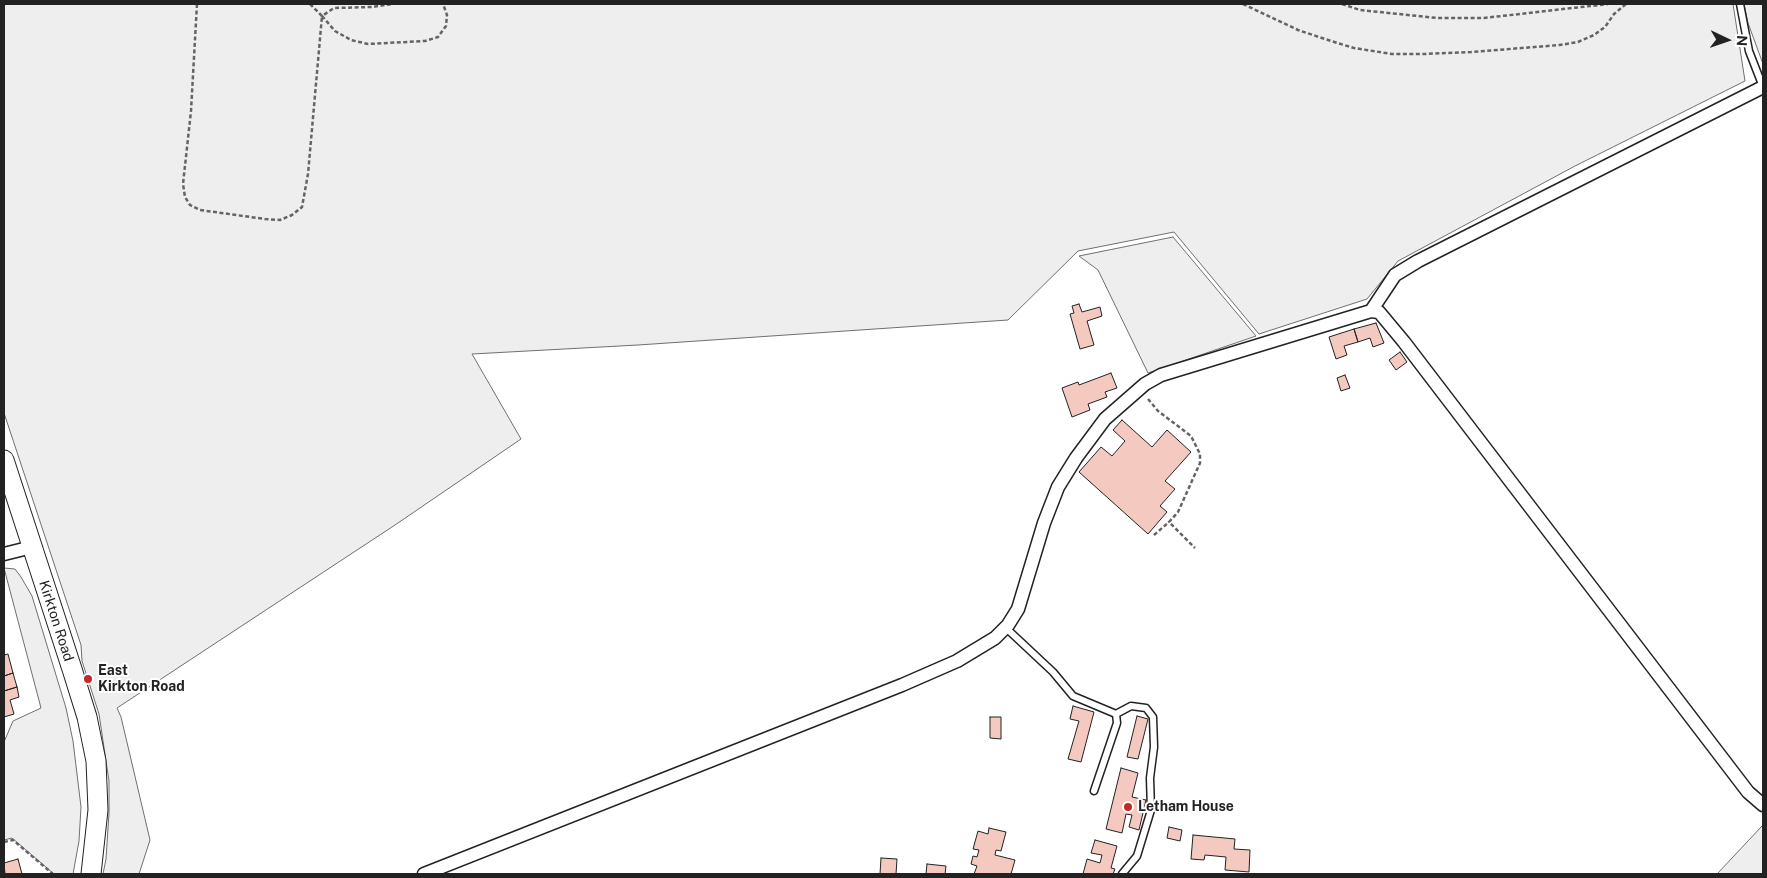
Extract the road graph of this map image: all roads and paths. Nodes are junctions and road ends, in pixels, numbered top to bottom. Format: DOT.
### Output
graph roads {
  1 [pos="197,4"];
  2 [pos="310,4"];
  3 [pos="392,4"];
  4 [pos="444,4"];
  5 [pos="1243,4"];
  6 [pos="1342,4"];
  7 [pos="1608,4"];
  8 [pos="1626,4"];
  9 [pos="1740,4"];
  10 [pos="322,16"];
  11 [pos="1763,87"];
  12 [pos="1371,311"];
  13 [pos="1139,389"];
  14 [pos="4,460"];
  15 [pos="1169,522"];
  16 [pos="1154,535"];
  17 [pos="32,547"];
  18 [pos="1195,548"];
  19 [pos="4,554"];
  20 [pos="1006,628"];
  21 [pos="1116,714"];
  22 [pos="1094,791"];
  23 [pos="1763,805"];
  24 [pos="4,842"];
  25 [pos="53,874"];
  26 [pos="92,874"];
  27 [pos="424,874"];
  28 [pos="1122,874"];
  1 -- 10 [label="path"];
  2 -- 10 [label="path"];
  3 -- 10 [label="path"];
  4 -- 10 [label="path"];
  5 -- 8 [label="path"];
  6 -- 7 [label="path"];
  9 -- 11 [label="lane"];
  11 -- 12 [label="street"];
  12 -- 13 [label="street"];
  12 -- 23 [label="street"];
  13 -- 15 [label="path"];
  13 -- 20 [label="street"];
  14 -- 17 [label="street, Kirkton Road"];
  15 -- 16 [label="path"];
  15 -- 18 [label="path"];
  17 -- 19 [label="street"];
  17 -- 26 [label="street, Kirkton Road"];
  20 -- 21 [label="lane"];
  20 -- 27 [label="street"];
  21 -- 22 [label="lane"];
  21 -- 28 [label="lane"];
  24 -- 25 [label="path"];
}
